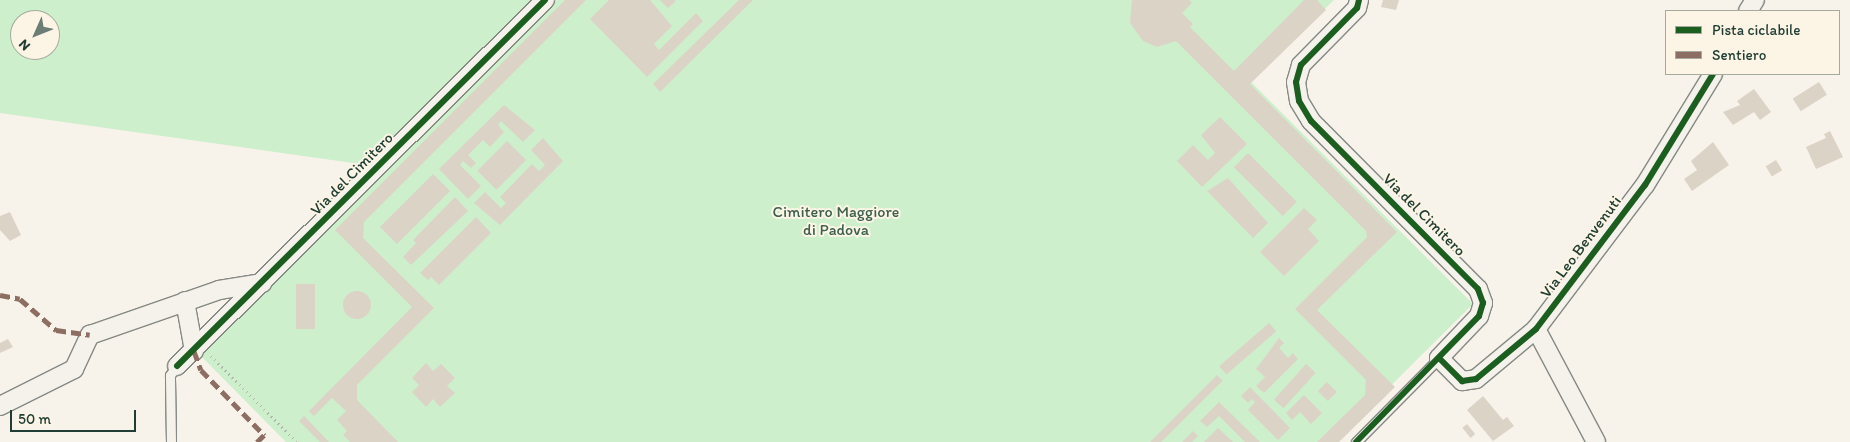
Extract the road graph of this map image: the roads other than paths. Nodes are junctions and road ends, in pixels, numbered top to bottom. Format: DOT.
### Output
graph roads {
  1 [pos="545,0"];
  2 [pos="1359,0"];
  3 [pos="1712,75"];
  4 [pos="262,283"];
  5 [pos="185,301"];
  6 [pos="1536,329"];
  7 [pos="196,347"];
  8 [pos="1438,358"];
  9 [pos="177,366"];
  10 [pos="0,406"];
  11 [pos="171,442"];
  12 [pos="1356,442"];
  13 [pos="1596,442"];
  1 -- 4 [label="street, Via del Cimitero"];
  2 -- 8 [label="street, Via del Cimitero"];
  3 -- 6 [label="street, Via Leo Benvenuti"];
  4 -- 5 [label="street"];
  4 -- 7 [label="street, Via del Cimitero"];
  5 -- 7 [label="street"];
  5 -- 10 [label="street"];
  6 -- 8 [label="street, Via Leo Benvenuti"];
  6 -- 13 [label="street"];
  7 -- 9 [label="street, Via del Cimitero"];
  8 -- 12 [label="lane, Via del Cimitero"];
  9 -- 11 [label="lane"];
}
